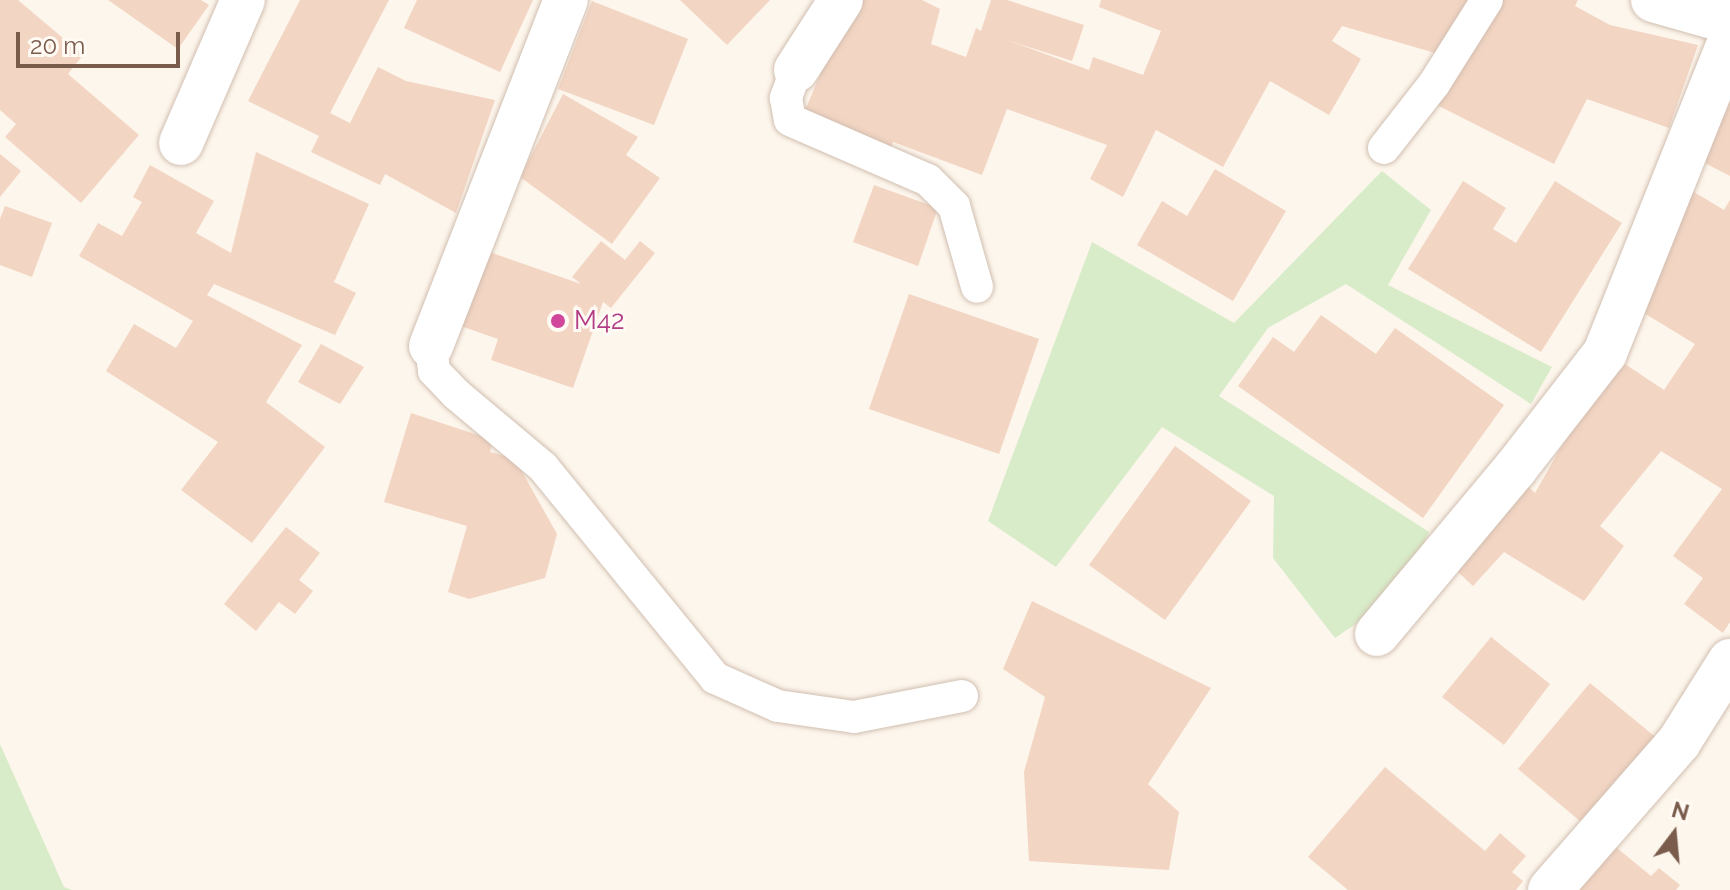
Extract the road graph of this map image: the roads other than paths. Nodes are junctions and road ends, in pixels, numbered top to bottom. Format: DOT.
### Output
graph roads {
  1 [pos="243,0"];
  2 [pos="566,0"];
  3 [pos="841,0"];
  4 [pos="1487,0"];
  5 [pos="1653,0"];
  6 [pos="1730,22"];
  7 [pos="1730,41"];
  8 [pos="796,70"];
  9 [pos="181,143"];
  10 [pos="1384,148"];
  11 [pos="977,287"];
  12 [pos="431,346"];
  13 [pos="1377,634"];
  14 [pos="1730,661"];
  15 [pos="962,696"];
  16 [pos="1550,890"];
  1 -- 9 [label="street"];
  2 -- 12 [label="street"];
  3 -- 8 [label="street"];
  4 -- 10 [label="lane"];
  5 -- 6 [label="street"];
  7 -- 13 [label="street"];
  8 -- 11 [label="lane"];
  12 -- 15 [label="lane"];
  14 -- 16 [label="street"];
}
